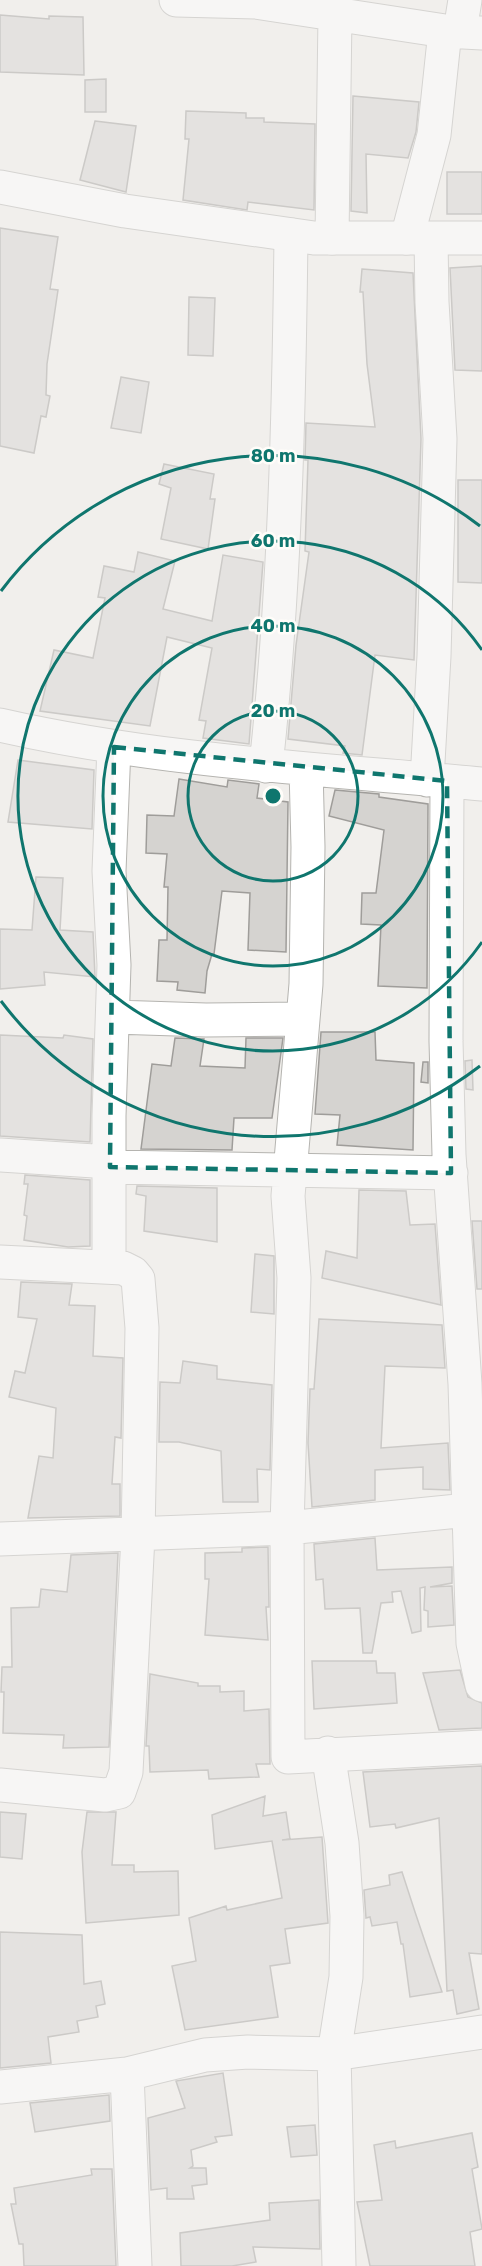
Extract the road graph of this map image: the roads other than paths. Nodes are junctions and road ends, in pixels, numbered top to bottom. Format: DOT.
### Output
graph roads {
  1 [pos="176,0"];
  2 [pos="335,14"];
  3 [pos="463,24"];
  4 [pos="0,187"];
  5 [pos="291,235"];
  6 [pos="332,238"];
  7 [pos="419,238"];
  8 [pos="482,238"];
  9 [pos="0,724"];
  10 [pos="114,747"];
  11 [pos="266,765"];
  12 [pos="306,769"];
  13 [pos="437,781"];
  14 [pos="482,784"];
  15 [pos="114,1017"];
  16 [pos="303,1019"];
  17 [pos="0,1155"];
  18 [pos="110,1164"];
  19 [pos="290,1171"];
  20 [pos="450,1173"];
  21 [pos="0,1262"];
  22 [pos="109,1265"];
  23 [pos="471,1310"];
  24 [pos="472,1506"];
  25 [pos="286,1528"];
  26 [pos="138,1536"];
  27 [pos="0,1539"];
  28 [pos="482,1684"];
  29 [pos="482,1747"];
  30 [pos="328,1753"];
  31 [pos="0,1785"];
  32 [pos="482,2032"];
  33 [pos="334,2054"];
  34 [pos="127,2074"];
  35 [pos="0,2087"];
  36 [pos="135,2266"];
  37 [pos="339,2266"];
  1 -- 2 [label="street"];
  2 -- 3 [label="street"];
  2 -- 6 [label="street"];
  3 -- 7 [label="street"];
  4 -- 5 [label="street"];
  5 -- 6 [label="street"];
  5 -- 11 [label="street"];
  6 -- 7 [label="street"];
  7 -- 8 [label="street"];
  7 -- 13 [label="street"];
  9 -- 10 [label="street"];
  10 -- 11 [label="street"];
  10 -- 15 [label="street"];
  11 -- 12 [label="street"];
  12 -- 13 [label="street"];
  12 -- 16 [label="street"];
  13 -- 14 [label="street"];
  13 -- 20 [label="street"];
  15 -- 16 [label="street"];
  15 -- 18 [label="street"];
  16 -- 19 [label="street"];
  17 -- 18 [label="street"];
  18 -- 19 [label="street"];
  18 -- 22 [label="street"];
  19 -- 20 [label="street"];
  19 -- 25 [label="street"];
  20 -- 23 [label="street"];
  21 -- 22 [label="street"];
  22 -- 26 [label="street"];
  23 -- 24 [label="street"];
  24 -- 25 [label="street"];
  24 -- 28 [label="street"];
  25 -- 26 [label="street"];
  25 -- 30 [label="street"];
  26 -- 27 [label="street"];
  26 -- 31 [label="street"];
  29 -- 30 [label="street"];
  30 -- 33 [label="street"];
  32 -- 33 [label="street"];
  33 -- 34 [label="street"];
  33 -- 37 [label="street"];
  34 -- 35 [label="street"];
  34 -- 36 [label="street"];
}
